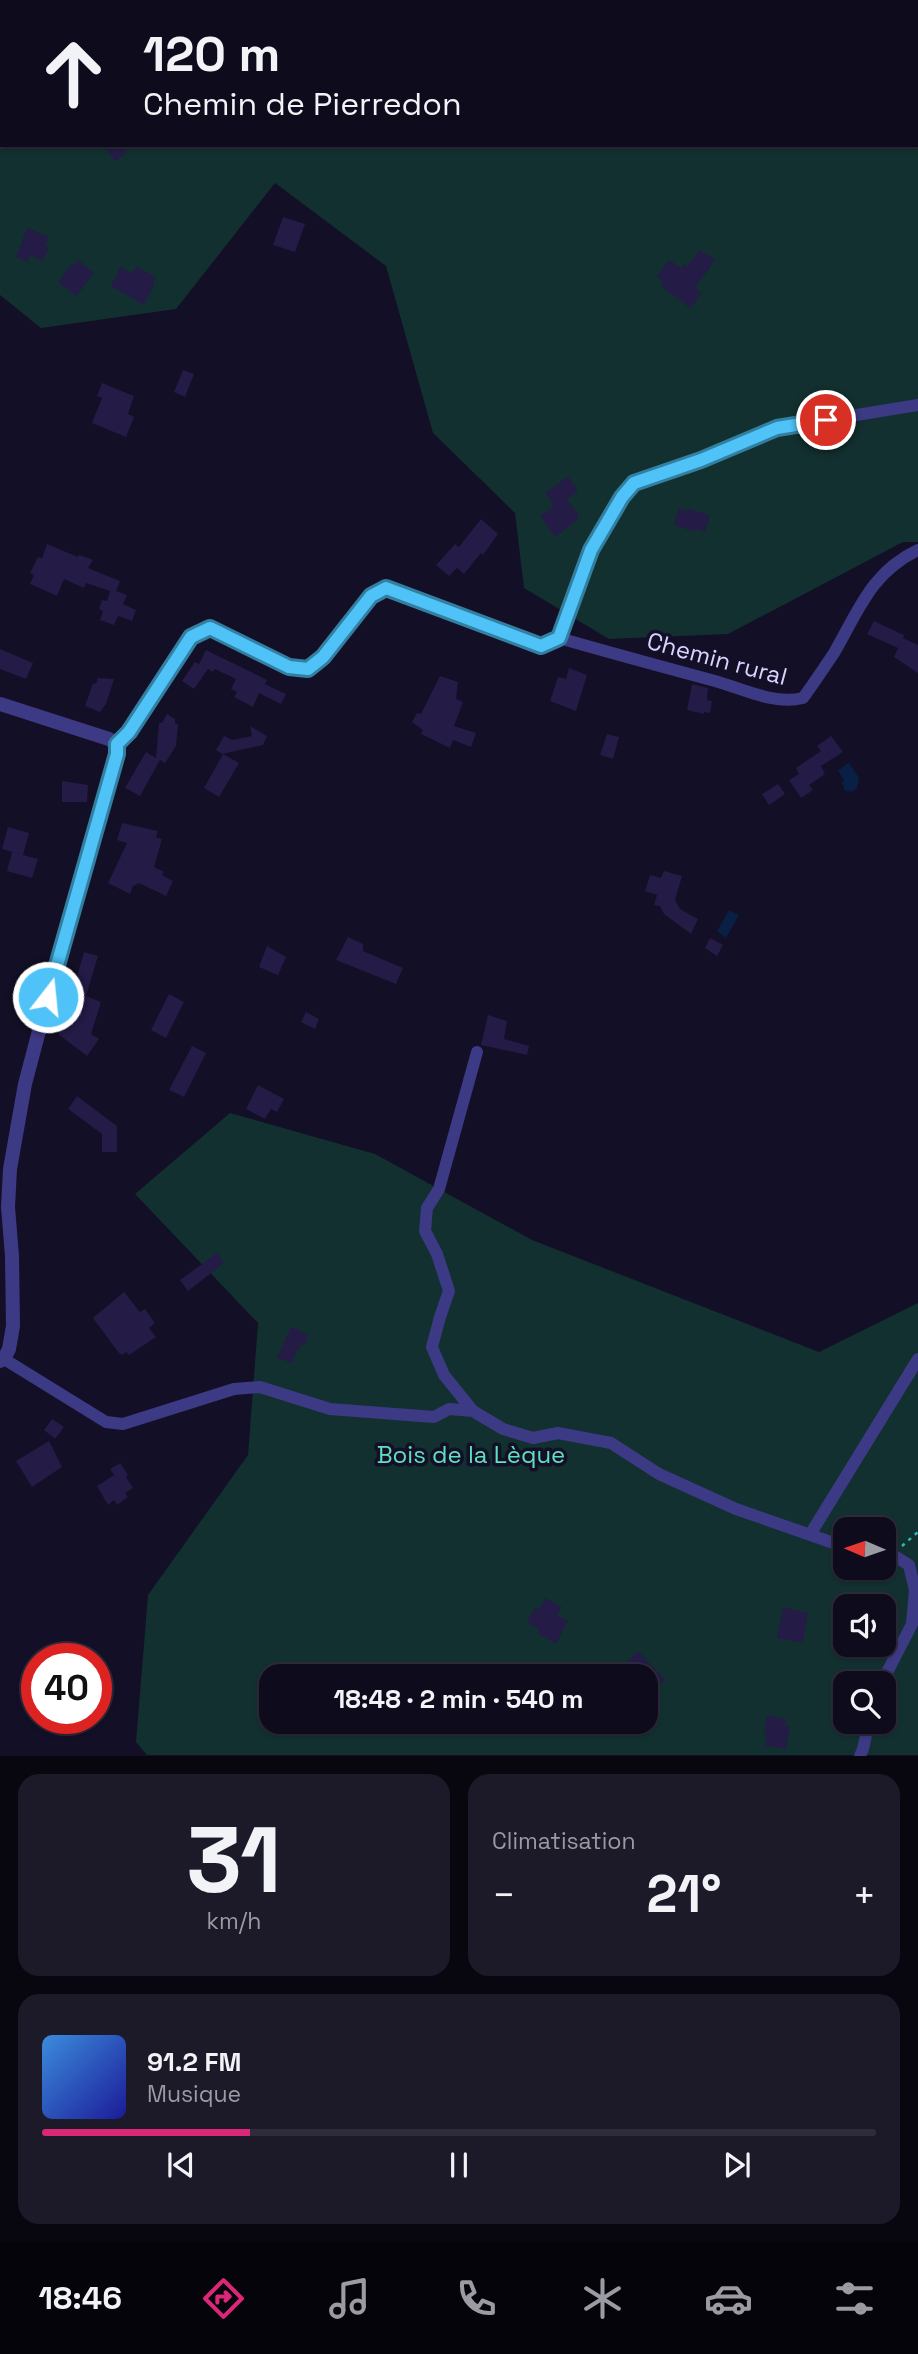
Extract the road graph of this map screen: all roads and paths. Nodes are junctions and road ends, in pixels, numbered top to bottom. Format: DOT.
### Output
graph roads {
  1 [pos="918,405"];
  2 [pos="918,550"];
  3 [pos="559,638"];
  4 [pos="0,704"];
  5 [pos="117,744"];
  6 [pos="477,1052"];
  7 [pos="918,1359"];
  8 [pos="2,1360"];
  9 [pos="473,1411"];
  10 [pos="918,1532"];
  11 [pos="811,1533"];
  12 [pos="833,1542"];
  13 [pos="896,1549"];
  14 [pos="896,1559"];
  15 [pos="888,1671"];
  16 [pos="866,1734"];
  17 [pos="860,1755"];
  1 -- 3 [label="street"];
  2 -- 3 [label="street, Chemin rural"];
  3 -- 5 [label="street"];
  4 -- 5 [label="street"];
  5 -- 8 [label="street"];
  6 -- 9 [label="street"];
  7 -- 11 [label="street"];
  8 -- 9 [label="street"];
  9 -- 11 [label="street"];
  10 -- 13 [label="path"];
  11 -- 12 [label="street"];
  14 -- 15 [label="street"];
  16 -- 17 [label="street"];
}
